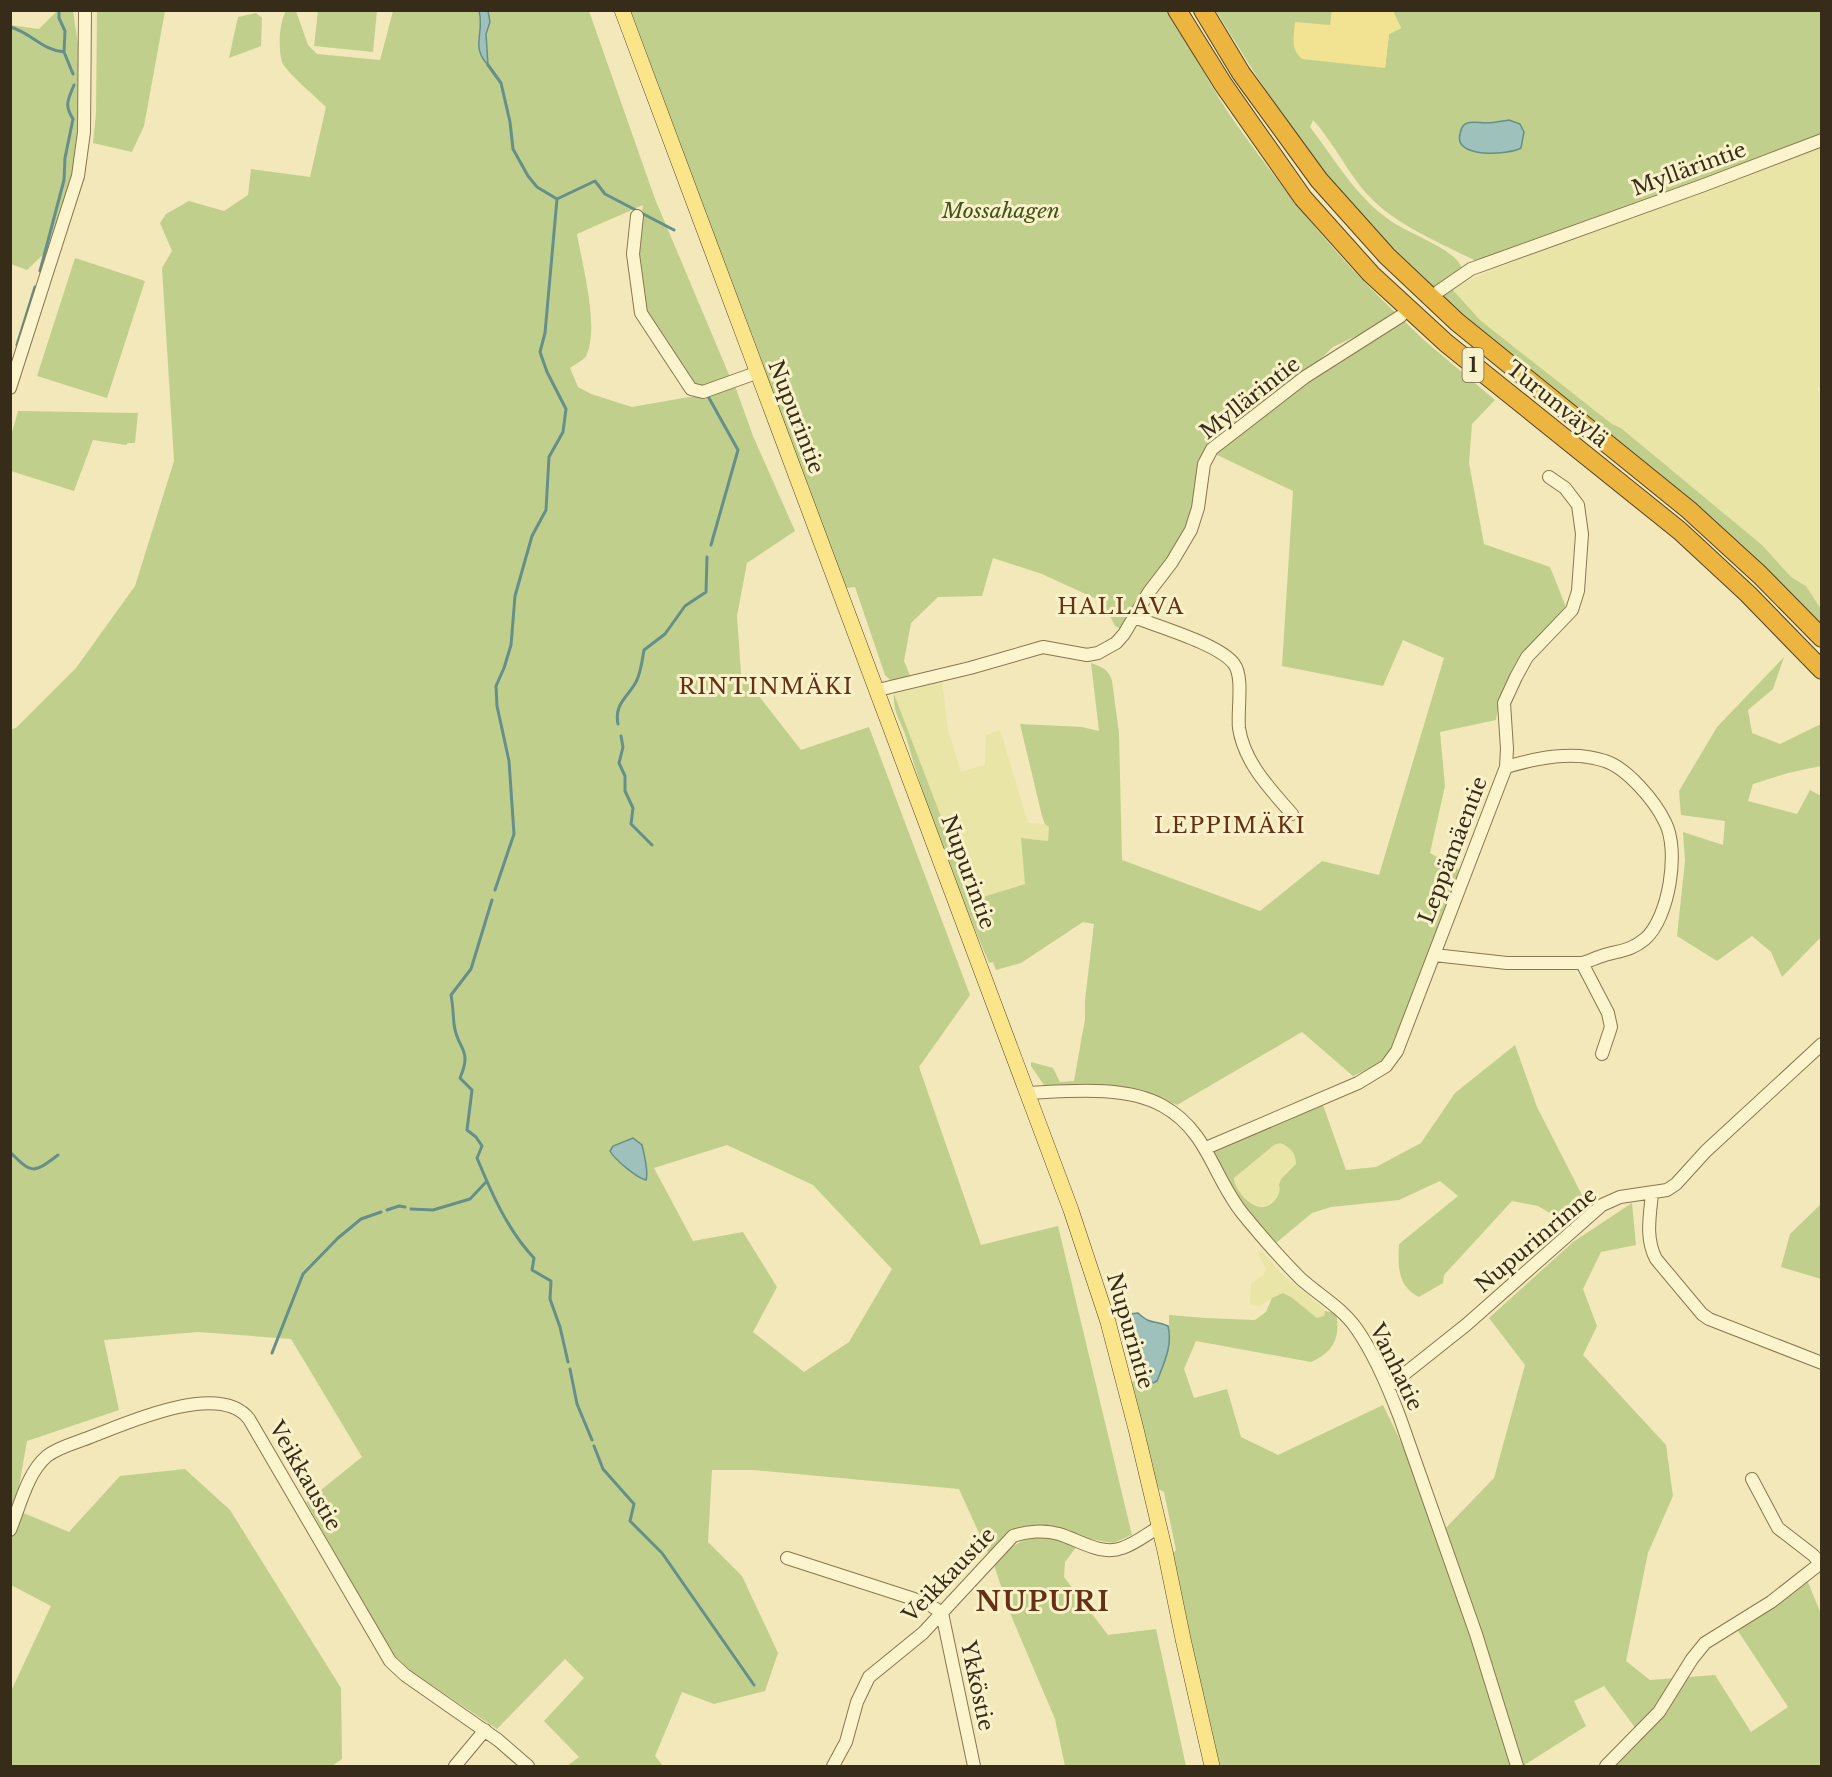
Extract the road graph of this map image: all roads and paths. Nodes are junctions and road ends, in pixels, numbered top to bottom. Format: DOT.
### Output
graph roads {
  1 [pos="85,10"];
  2 [pos="622,10"];
  3 [pos="1177,10"];
  4 [pos="1203,10"];
  5 [pos="1821,140"];
  6 [pos="637,216"];
  7 [pos="1439,291"];
  8 [pos="1401,316"];
  9 [pos="756,373"];
  10 [pos="10,388"];
  11 [pos="1549,477"];
  12 [pos="1134,617"];
  13 [pos="1821,638"];
  14 [pos="1821,670"];
  15 [pos="878,690"];
  16 [pos="1506,767"];
  17 [pos="1292,814"];
  18 [pos="1434,955"];
  19 [pos="1582,963"];
  20 [pos="1821,1044"];
  21 [pos="1602,1054"];
  22 [pos="1028,1094"];
  23 [pos="1206,1148"];
  24 [pos="1652,1193"];
  25 [pos="1821,1364"];
  26 [pos="1388,1387"];
  27 [pos="1752,1479"];
  28 [pos="1159,1527"];
  29 [pos="10,1530"];
  30 [pos="787,1558"];
  31 [pos="1821,1562"];
  32 [pos="942,1613"];
  33 [pos="485,1730"];
  34 [pos="455,1767"];
  35 [pos="528,1767"];
  36 [pos="833,1767"];
  37 [pos="974,1767"];
  38 [pos="1212,1767"];
  39 [pos="1517,1767"];
  40 [pos="1606,1767"];
  1 -- 10 [label="street"];
  2 -- 9 [label="main road, Nupurintie"];
  3 -- 14 [label="highway, Turunväylä / 1"];
  4 -- 13 [label="highway, Turunväylä / 1"];
  5 -- 7 [label="street, Myllärintie"];
  6 -- 9 [label="street"];
  8 -- 12 [label="street, Myllärintie"];
  9 -- 15 [label="main road, Nupurintie"];
  11 -- 16 [label="street, Leppämäentie"];
  12 -- 15 [label="street, Myllärintie"];
  12 -- 17 [label="street"];
  15 -- 22 [label="main road, Nupurintie"];
  16 -- 18 [label="street, Leppämäentie"];
  16 -- 19 [label="street"];
  18 -- 19 [label="street"];
  18 -- 23 [label="street, Leppämäentie"];
  19 -- 21 [label="street"];
  20 -- 24 [label="street, Nupurinrinne"];
  22 -- 23 [label="street, Vanhatie"];
  22 -- 28 [label="main road, Nupurintie"];
  23 -- 26 [label="street, Vanhatie"];
  24 -- 25 [label="street"];
  24 -- 26 [label="street, Nupurinrinne"];
  26 -- 39 [label="street, Vanhatie"];
  27 -- 31 [label="street"];
  28 -- 32 [label="street, Veikkaustie"];
  28 -- 38 [label="main road, Nupurintie"];
  29 -- 33 [label="street, Veikkaustie"];
  30 -- 32 [label="street"];
  31 -- 40 [label="street"];
  32 -- 36 [label="street, Veikkaustie"];
  32 -- 37 [label="street, Ykköstie"];
  33 -- 34 [label="street"];
  33 -- 35 [label="street, Veikkaustie"];
}
